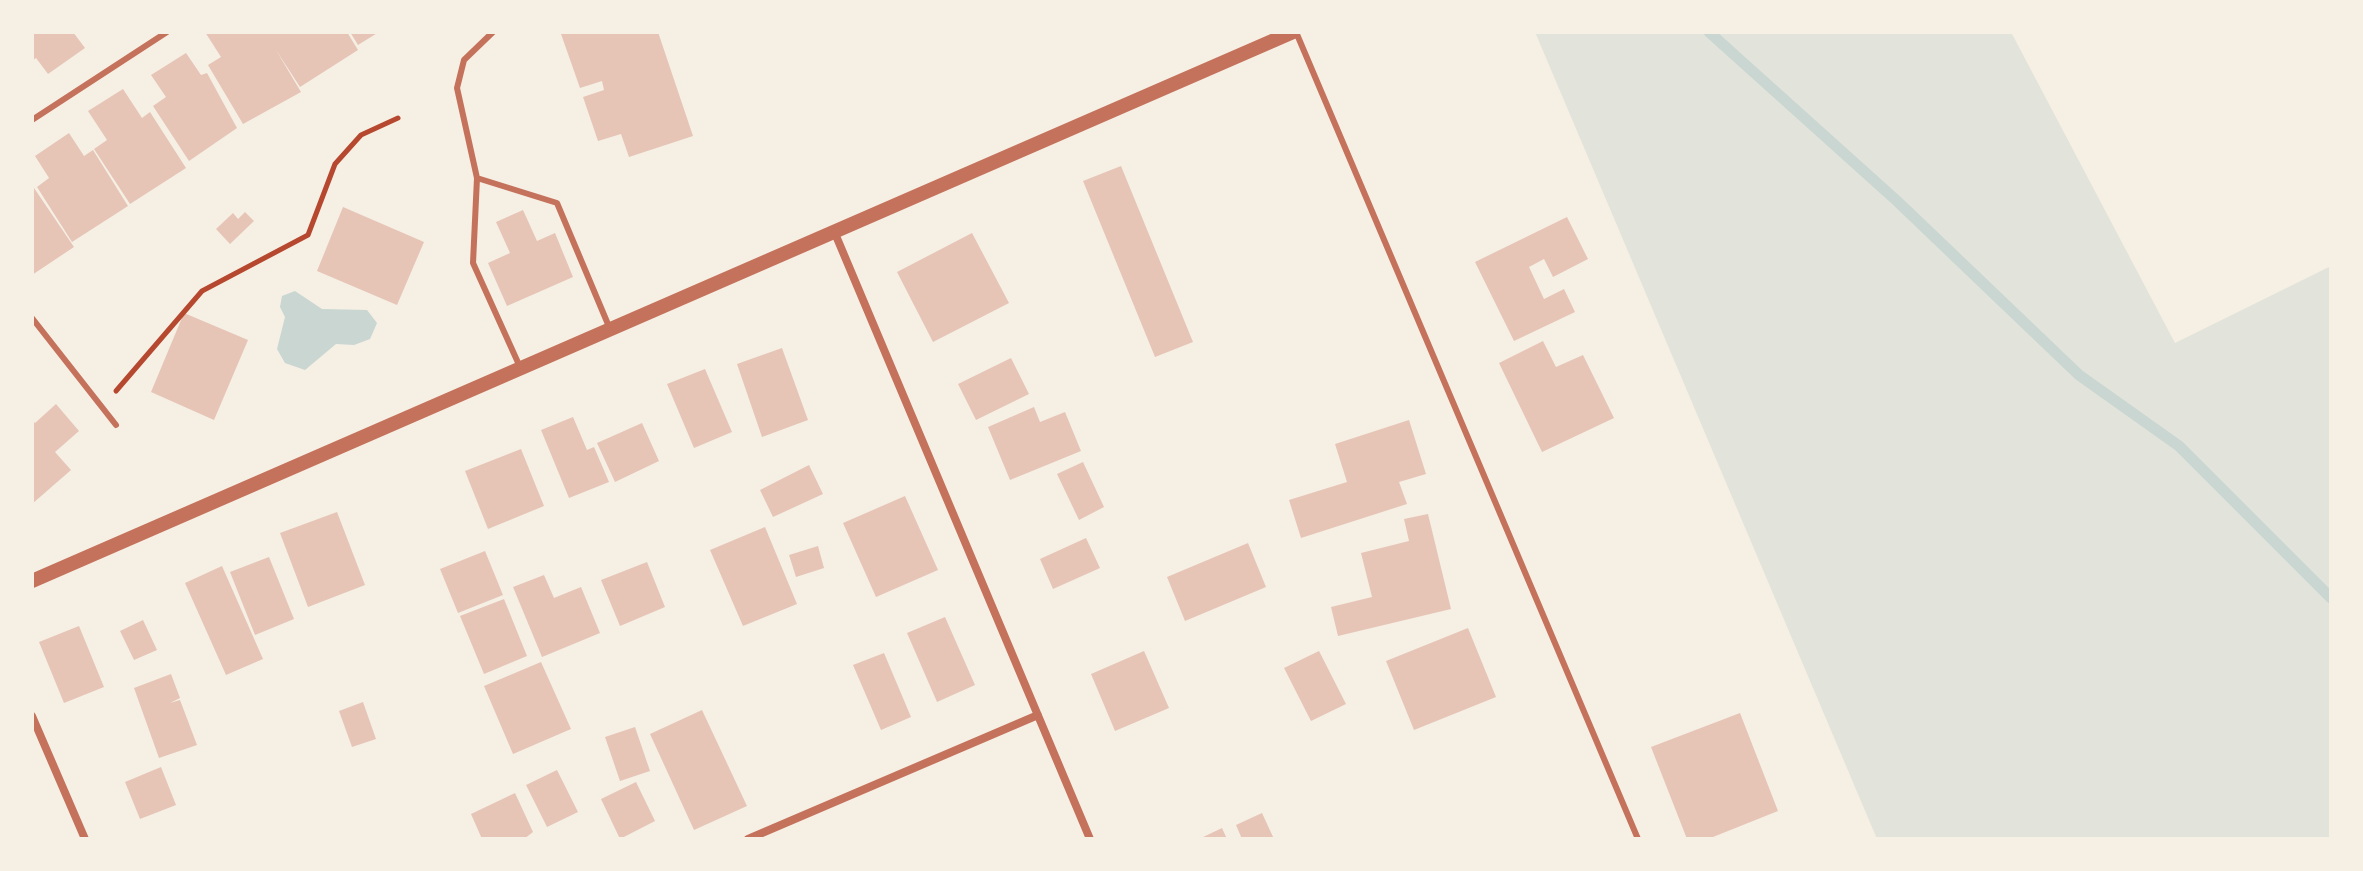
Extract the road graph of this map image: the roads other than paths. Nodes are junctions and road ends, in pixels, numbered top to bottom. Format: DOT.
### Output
graph roads {
  1 [pos="167,32"];
  2 [pos="493,32"];
  3 [pos="1294,32"];
  4 [pos="32,120"];
  5 [pos="477,178"];
  6 [pos="834,230"];
  7 [pos="32,318"];
  8 [pos="610,329"];
  9 [pos="520,368"];
  10 [pos="116,425"];
  11 [pos="32,581"];
  12 [pos="1038,715"];
  13 [pos="32,716"];
  14 [pos="85,839"];
  15 [pos="748,839"];
  16 [pos="1090,839"];
  17 [pos="1638,839"];
  1 -- 4 [label="lane"];
  2 -- 5 [label="lane"];
  3 -- 6 [label="street"];
  3 -- 17 [label="lane"];
  5 -- 8 [label="lane"];
  5 -- 9 [label="lane"];
  6 -- 8 [label="street"];
  6 -- 12 [label="street"];
  7 -- 10 [label="lane"];
  8 -- 9 [label="street"];
  9 -- 11 [label="street"];
  12 -- 15 [label="street"];
  12 -- 16 [label="street"];
  13 -- 14 [label="street"];
}
